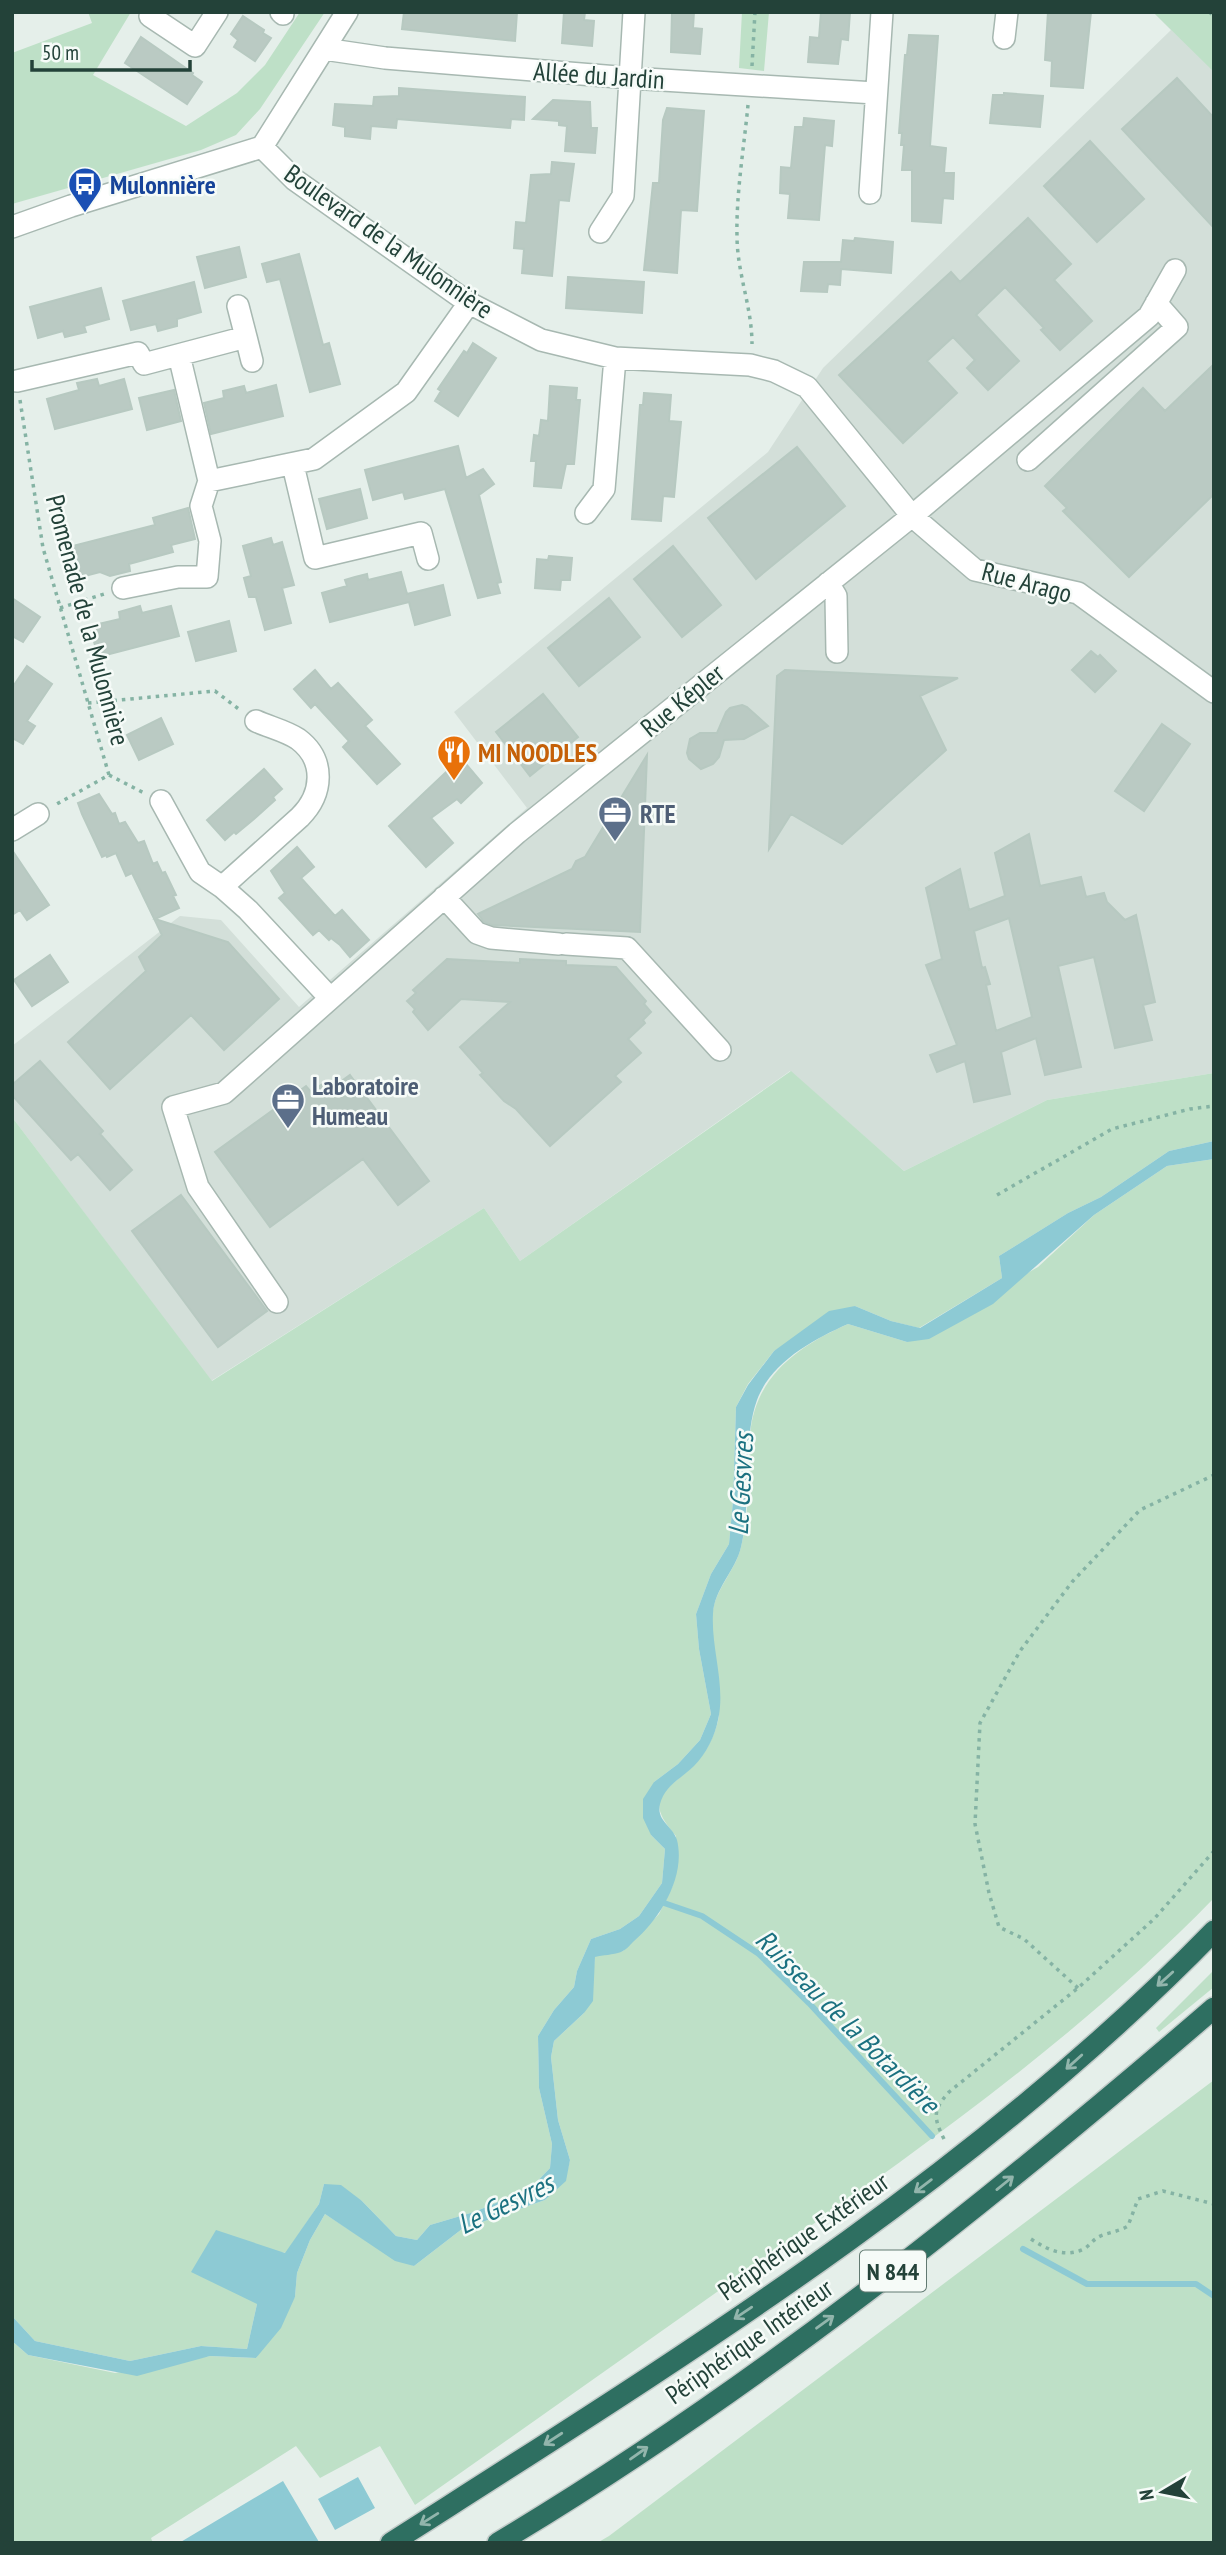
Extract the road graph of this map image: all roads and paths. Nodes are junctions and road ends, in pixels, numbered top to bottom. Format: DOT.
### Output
graph roads {
  1 [pos="217,12"];
  2 [pos="347,12"];
  3 [pos="634,12"];
  4 [pos="755,12"];
  5 [pos="882,12"];
  6 [pos="1007,12"];
  7 [pos="1209,12"];
  8 [pos="150,16"];
  9 [pos="1214,16"];
  10 [pos="1004,38"];
  11 [pos="324,49"];
  12 [pos="630,78"];
  13 [pos="750,86"];
  14 [pos="876,93"];
  15 [pos="262,147"];
  16 [pos="870,193"];
  17 [pos="12,227"];
  18 [pos="600,232"];
  19 [pos="1175,270"];
  20 [pos="469,303"];
  21 [pos="1156,303"];
  22 [pos="238,306"];
  23 [pos="246,337"];
  24 [pos="179,355"];
  25 [pos="615,358"];
  26 [pos="252,361"];
  27 [pos="750,365"];
  28 [pos="17,382"];
  29 [pos="1028,460"];
  30 [pos="293,465"];
  31 [pos="209,481"];
  32 [pos="586,513"];
  33 [pos="912,516"];
  34 [pos="428,559"];
  35 [pos="828,583"];
  36 [pos="123,588"];
  37 [pos="60,608"];
  38 [pos="837,652"];
  39 [pos="1214,692"];
  40 [pos="88,703"];
  41 [pos="256,721"];
  42 [pos="109,775"];
  43 [pos="161,801"];
  44 [pos="38,814"];
  45 [pos="12,830"];
  46 [pos="222,887"];
  47 [pos="444,897"];
  48 [pos="330,998"];
  49 [pos="720,1050"];
  50 [pos="1214,1106"];
  51 [pos="997,1195"];
  52 [pos="277,1302"];
  53 [pos="1214,1475"];
  54 [pos="1214,1851"];
  55 [pos="1214,1931"];
  56 [pos="1078,1988"];
  57 [pos="1214,2008"];
  58 [pos="944,2139"];
  59 [pos="1214,2204"];
  60 [pos="1031,2239"];
  61 [pos="583,2492"];
  62 [pos="391,2543"];
  63 [pos="498,2543"];
  64 [pos="523,2543"];
  1 -- 8 [label="street"];
  2 -- 11 [label="street"];
  3 -- 12 [label="street"];
  4 -- 13 [label="path"];
  5 -- 14 [label="street"];
  6 -- 10 [label="street"];
  7 -- 9 [label="path"];
  11 -- 12 [label="street, Allée du Jardin"];
  11 -- 15 [label="street"];
  12 -- 13 [label="street, Allée du Jardin"];
  12 -- 18 [label="street"];
  13 -- 14 [label="street, Allée du Jardin"];
  13 -- 27 [label="path"];
  14 -- 16 [label="street"];
  15 -- 17 [label="street"];
  15 -- 20 [label="street, Boulevard de la Mulonnière"];
  19 -- 21 [label="street, Rue Képler"];
  20 -- 25 [label="street, Boulevard de la Mulonnière"];
  20 -- 30 [label="street"];
  21 -- 29 [label="street"];
  21 -- 33 [label="street, Rue Képler"];
  22 -- 23 [label="street"];
  23 -- 24 [label="street"];
  23 -- 26 [label="street"];
  24 -- 28 [label="street"];
  24 -- 31 [label="street"];
  25 -- 27 [label="street, Boulevard de la Mulonnière"];
  25 -- 32 [label="street"];
  27 -- 33 [label="street, Boulevard de la Mulonnière"];
  28 -- 37 [label="path, Promenade de la Mulonnière"];
  30 -- 31 [label="street"];
  30 -- 34 [label="street"];
  31 -- 36 [label="street"];
  33 -- 35 [label="street, Rue Képler"];
  33 -- 39 [label="street, Rue Arago"];
  35 -- 38 [label="street"];
  35 -- 47 [label="street, Rue Képler"];
  36 -- 37 [label="path"];
  37 -- 40 [label="path, Promenade de la Mulonnière"];
  40 -- 41 [label="path"];
  40 -- 42 [label="path, Promenade de la Mulonnière"];
  41 -- 46 [label="street"];
  42 -- 43 [label="path"];
  42 -- 44 [label="path, Promenade de la Mulonnière"];
  43 -- 46 [label="street"];
  44 -- 45 [label="street"];
  46 -- 48 [label="street"];
  47 -- 48 [label="street, Rue Képler"];
  47 -- 49 [label="street"];
  48 -- 52 [label="street, Rue Képler"];
  50 -- 51 [label="path"];
  53 -- 56 [label="path"];
  54 -- 56 [label="path"];
  55 -- 62 [label="highway, Périphérique Extérieur / N 844, one-way"];
  56 -- 58 [label="path"];
  61 -- 57 [label="highway, Périphérique Intérieur / N 844, one-way"];
  59 -- 60 [label="path"];
  61 -- 63 [label="highway, Périphérique Intérieur / N 844"];
  61 -- 64 [label="highway"];
}
